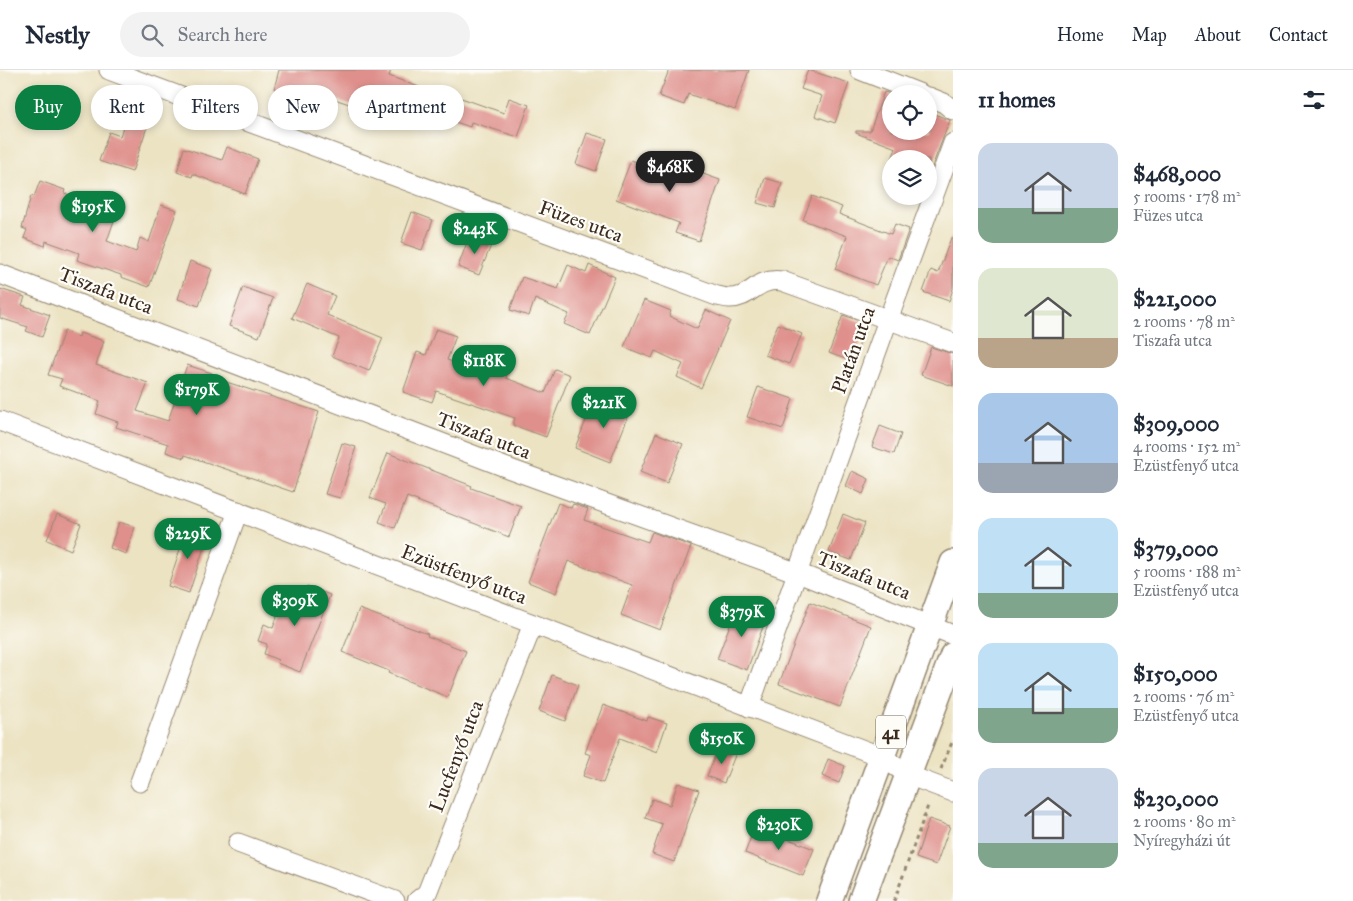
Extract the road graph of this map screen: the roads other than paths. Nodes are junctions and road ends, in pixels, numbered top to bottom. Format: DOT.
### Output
graph roads {
  1 [pos="109,70"];
  2 [pos="860,70"];
  3 [pos="898,85"];
  4 [pos="937,100"];
  5 [pos="953,110"];
  6 [pos="953,143"];
  7 [pos="0,274"];
  8 [pos="888,320"];
  9 [pos="953,343"];
  10 [pos="0,421"];
  11 [pos="238,512"];
  12 [pos="953,563"];
  13 [pos="798,573"];
  14 [pos="533,624"];
  15 [pos="930,626"];
  16 [pos="953,635"];
  17 [pos="953,655"];
  18 [pos="749,707"];
  19 [pos="882,757"];
  20 [pos="908,775"];
  21 [pos="140,782"];
  22 [pos="953,792"];
  23 [pos="238,843"];
  24 [pos="394,901"];
  25 [pos="416,901"];
  26 [pos="829,901"];
  27 [pos="861,901"];
  1 -- 8 [label="street, Füzes utca"];
  2 -- 3 [label="street"];
  4 -- 5 [label="street"];
  6 -- 8 [label="street, Platán utca"];
  7 -- 13 [label="street, Tiszafa utca"];
  8 -- 9 [label="street, Füzes utca"];
  8 -- 13 [label="street, Platán utca"];
  10 -- 11 [label="street, Ezüstfenyő utca"];
  11 -- 14 [label="street, Ezüstfenyő utca"];
  11 -- 21 [label="street"];
  12 -- 15 [label="main road, 41"];
  13 -- 15 [label="street, Tiszafa utca"];
  13 -- 18 [label="street, Platán utca"];
  14 -- 18 [label="street, Ezüstfenyő utca"];
  14 -- 25 [label="street, Lucfenyő utca"];
  15 -- 16 [label="street, Tiszafa utca"];
  15 -- 19 [label="main road, 41"];
  17 -- 20 [label="main road, 41"];
  18 -- 19 [label="street, Ezüstfenyő utca"];
  19 -- 20 [label="street, Ezüstfenyő utca"];
  19 -- 26 [label="main road, 41"];
  20 -- 22 [label="street, Ezüstfenyő utca"];
  20 -- 27 [label="main road, 41"];
  23 -- 24 [label="street"];
}
